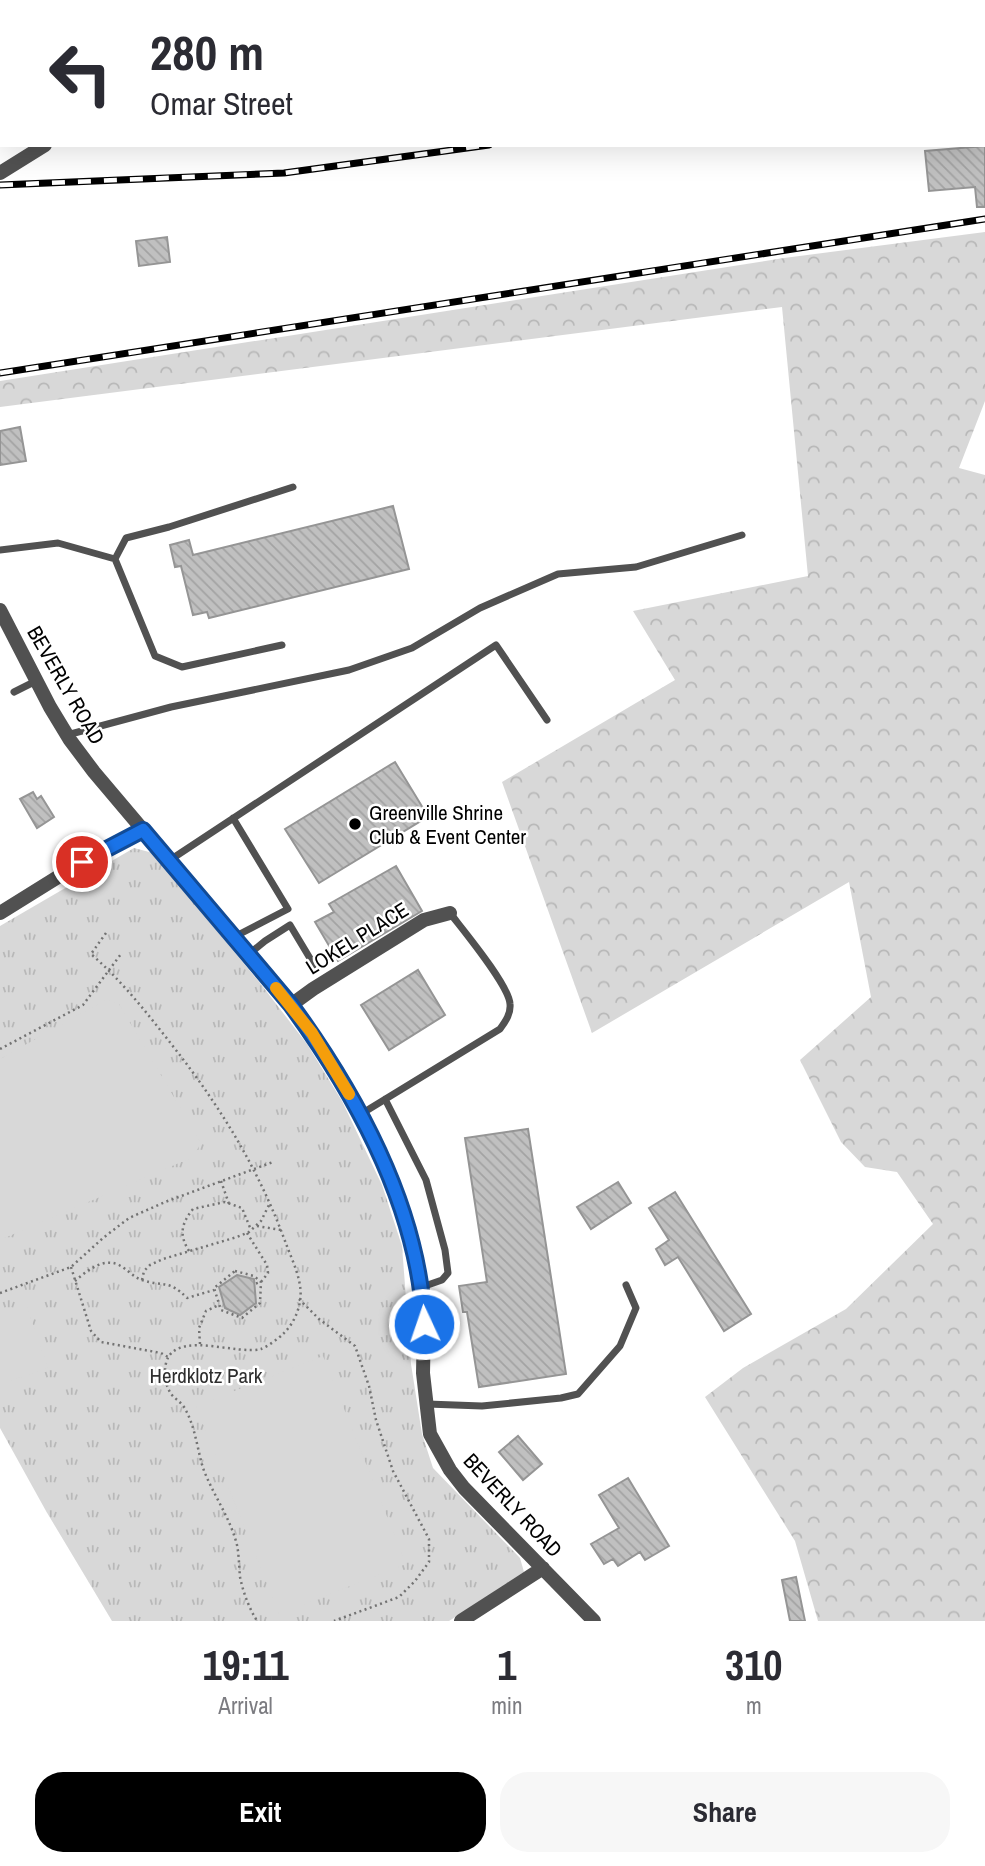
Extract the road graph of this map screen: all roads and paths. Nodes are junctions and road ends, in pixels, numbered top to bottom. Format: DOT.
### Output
graph roads {
  1 [pos="42,147"];
  2 [pos="0,173"];
  3 [pos="293,487"];
  4 [pos="742,535"];
  5 [pos="0,550"];
  6 [pos="115,559"];
  7 [pos="0,610"];
  8 [pos="282,645"];
  9 [pos="36,681"];
  10 [pos="14,692"];
  11 [pos="547,720"];
  12 [pos="67,735"];
  13 [pos="233,818"];
  14 [pos="143,830"];
  15 [pos="170,860"];
  16 [pos="0,913"];
  17 [pos="450,913"];
  18 [pos="106,933"];
  19 [pos="234,937"];
  20 [pos="121,954"];
  21 [pos="248,955"];
  22 [pos="314,965"];
  23 [pos="109,970"];
  24 [pos="291,1005"];
  25 [pos="0,1049"];
  26 [pos="385,1099"];
  27 [pos="360,1114"];
  28 [pos="273,1161"];
  29 [pos="254,1169"];
  30 [pos="221,1181"];
  31 [pos="270,1203"];
  32 [pos="229,1204"];
  33 [pos="256,1226"];
  34 [pos="251,1230"];
  35 [pos="281,1230"];
  36 [pos="247,1233"];
  37 [pos="189,1251"];
  38 [pos="71,1267"];
  39 [pos="142,1280"];
  40 [pos="75,1281"];
  41 [pos="261,1282"];
  42 [pos="254,1284"];
  43 [pos="626,1285"];
  44 [pos="422,1287"];
  45 [pos="214,1290"];
  46 [pos="0,1293"];
  47 [pos="299,1299"];
  48 [pos="219,1305"];
  49 [pos="200,1345"];
  50 [pos="168,1357"];
  51 [pos="426,1404"];
  52 [pos="543,1568"];
  53 [pos="257,1621"];
  54 [pos="334,1621"];
  55 [pos="461,1621"];
  56 [pos="594,1621"];
  1 -- 2 [label="street"];
  3 -- 6 [label="lane"];
  4 -- 12 [label="lane"];
  5 -- 6 [label="lane"];
  6 -- 8 [label="lane"];
  7 -- 9 [label="street, BEVERLY ROAD"];
  9 -- 10 [label="lane"];
  9 -- 12 [label="street, BEVERLY ROAD"];
  11 -- 13 [label="lane"];
  12 -- 14 [label="street, BEVERLY ROAD"];
  13 -- 15 [label="lane"];
  13 -- 19 [label="lane"];
  14 -- 15 [label="street, BEVERLY ROAD"];
  14 -- 16 [label="street"];
  15 -- 19 [label="street, BEVERLY ROAD"];
  17 -- 24 [label="street, LOKEL PLACE"];
  17 -- 26 [label="lane"];
  18 -- 23 [label="path"];
  19 -- 21 [label="street, BEVERLY ROAD"];
  20 -- 23 [label="path"];
  21 -- 22 [label="lane"];
  21 -- 24 [label="street, BEVERLY ROAD"];
  23 -- 25 [label="path"];
  23 -- 29 [label="path"];
  24 -- 27 [label="street, BEVERLY ROAD"];
  26 -- 27 [label="lane"];
  26 -- 44 [label="lane"];
  27 -- 44 [label="street, BEVERLY ROAD"];
  28 -- 29 [label="path"];
  29 -- 30 [label="path"];
  29 -- 31 [label="path"];
  30 -- 32 [label="path"];
  30 -- 38 [label="path"];
  31 -- 33 [label="path"];
  31 -- 35 [label="path"];
  32 -- 34 [label="path"];
  32 -- 37 [label="path"];
  33 -- 34 [label="path"];
  33 -- 35 [label="path"];
  34 -- 36 [label="path"];
  35 -- 47 [label="path"];
  36 -- 37 [label="path"];
  36 -- 41 [label="path"];
  37 -- 39 [label="path"];
  38 -- 40 [label="path"];
  38 -- 46 [label="path"];
  39 -- 40 [label="path"];
  39 -- 45 [label="path"];
  40 -- 50 [label="path"];
  41 -- 42 [label="path"];
  41 -- 45 [label="path"];
  41 -- 48 [label="path"];
  43 -- 51 [label="lane"];
  44 -- 51 [label="street, BEVERLY ROAD"];
  45 -- 48 [label="path"];
  47 -- 49 [label="path"];
  47 -- 54 [label="path"];
  48 -- 49 [label="path"];
  49 -- 50 [label="path"];
  50 -- 53 [label="path"];
  51 -- 52 [label="street, BEVERLY ROAD"];
  52 -- 55 [label="street"];
  52 -- 56 [label="street, BEVERLY ROAD"];
}
